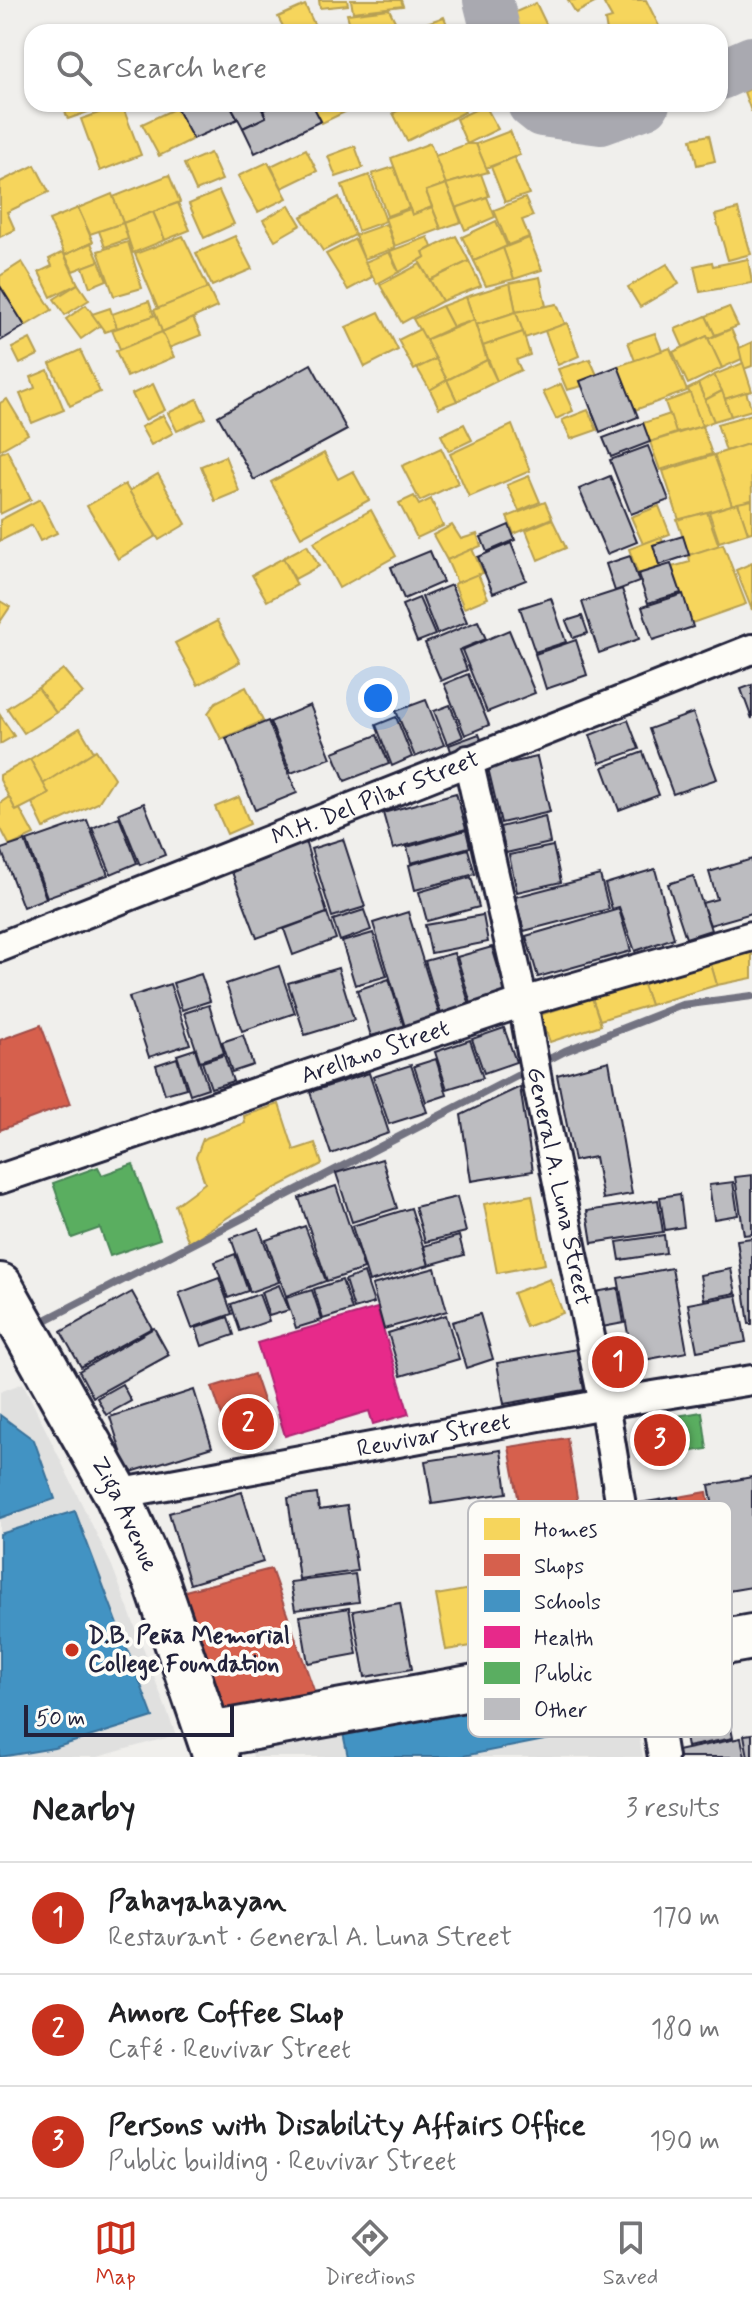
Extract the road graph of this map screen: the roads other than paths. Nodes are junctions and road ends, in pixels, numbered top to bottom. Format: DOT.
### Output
graph roads {
  1 [pos="752,649"];
  2 [pos="468,760"];
  3 [pos="752,936"];
  4 [pos="0,947"];
  5 [pos="523,1002"];
  6 [pos="0,1179"];
  7 [pos="17,1316"];
  8 [pos="752,1380"];
  9 [pos="604,1404"];
  10 [pos="117,1494"];
  11 [pos="620,1501"];
  12 [pos="752,1637"];
  13 [pos="732,1640"];
  14 [pos="468,1692"];
  15 [pos="660,1737"];
  16 [pos="213,1746"];
  17 [pos="663,1757"];
  1 -- 2 [label="street, M.H. Del Pilar Street"];
  2 -- 4 [label="street, M.H. Del Pilar Street"];
  2 -- 5 [label="street, General A. Luna Street"];
  3 -- 5 [label="street, Arellano Street"];
  5 -- 6 [label="street, Arellano Street"];
  5 -- 9 [label="street, General A. Luna Street"];
  7 -- 10 [label="main road, Ziga Avenue"];
  8 -- 9 [label="street, Reuvivar Street"];
  9 -- 10 [label="street, Reuvivar Street"];
  9 -- 11 [label="street, General A. Luna Street"];
  10 -- 16 [label="main road, Ziga Avenue"];
  12 -- 13 [label="main road"];
  14 -- 16 [label="main road"];
  15 -- 17 [label="street, General A. Luna Street"];
}
